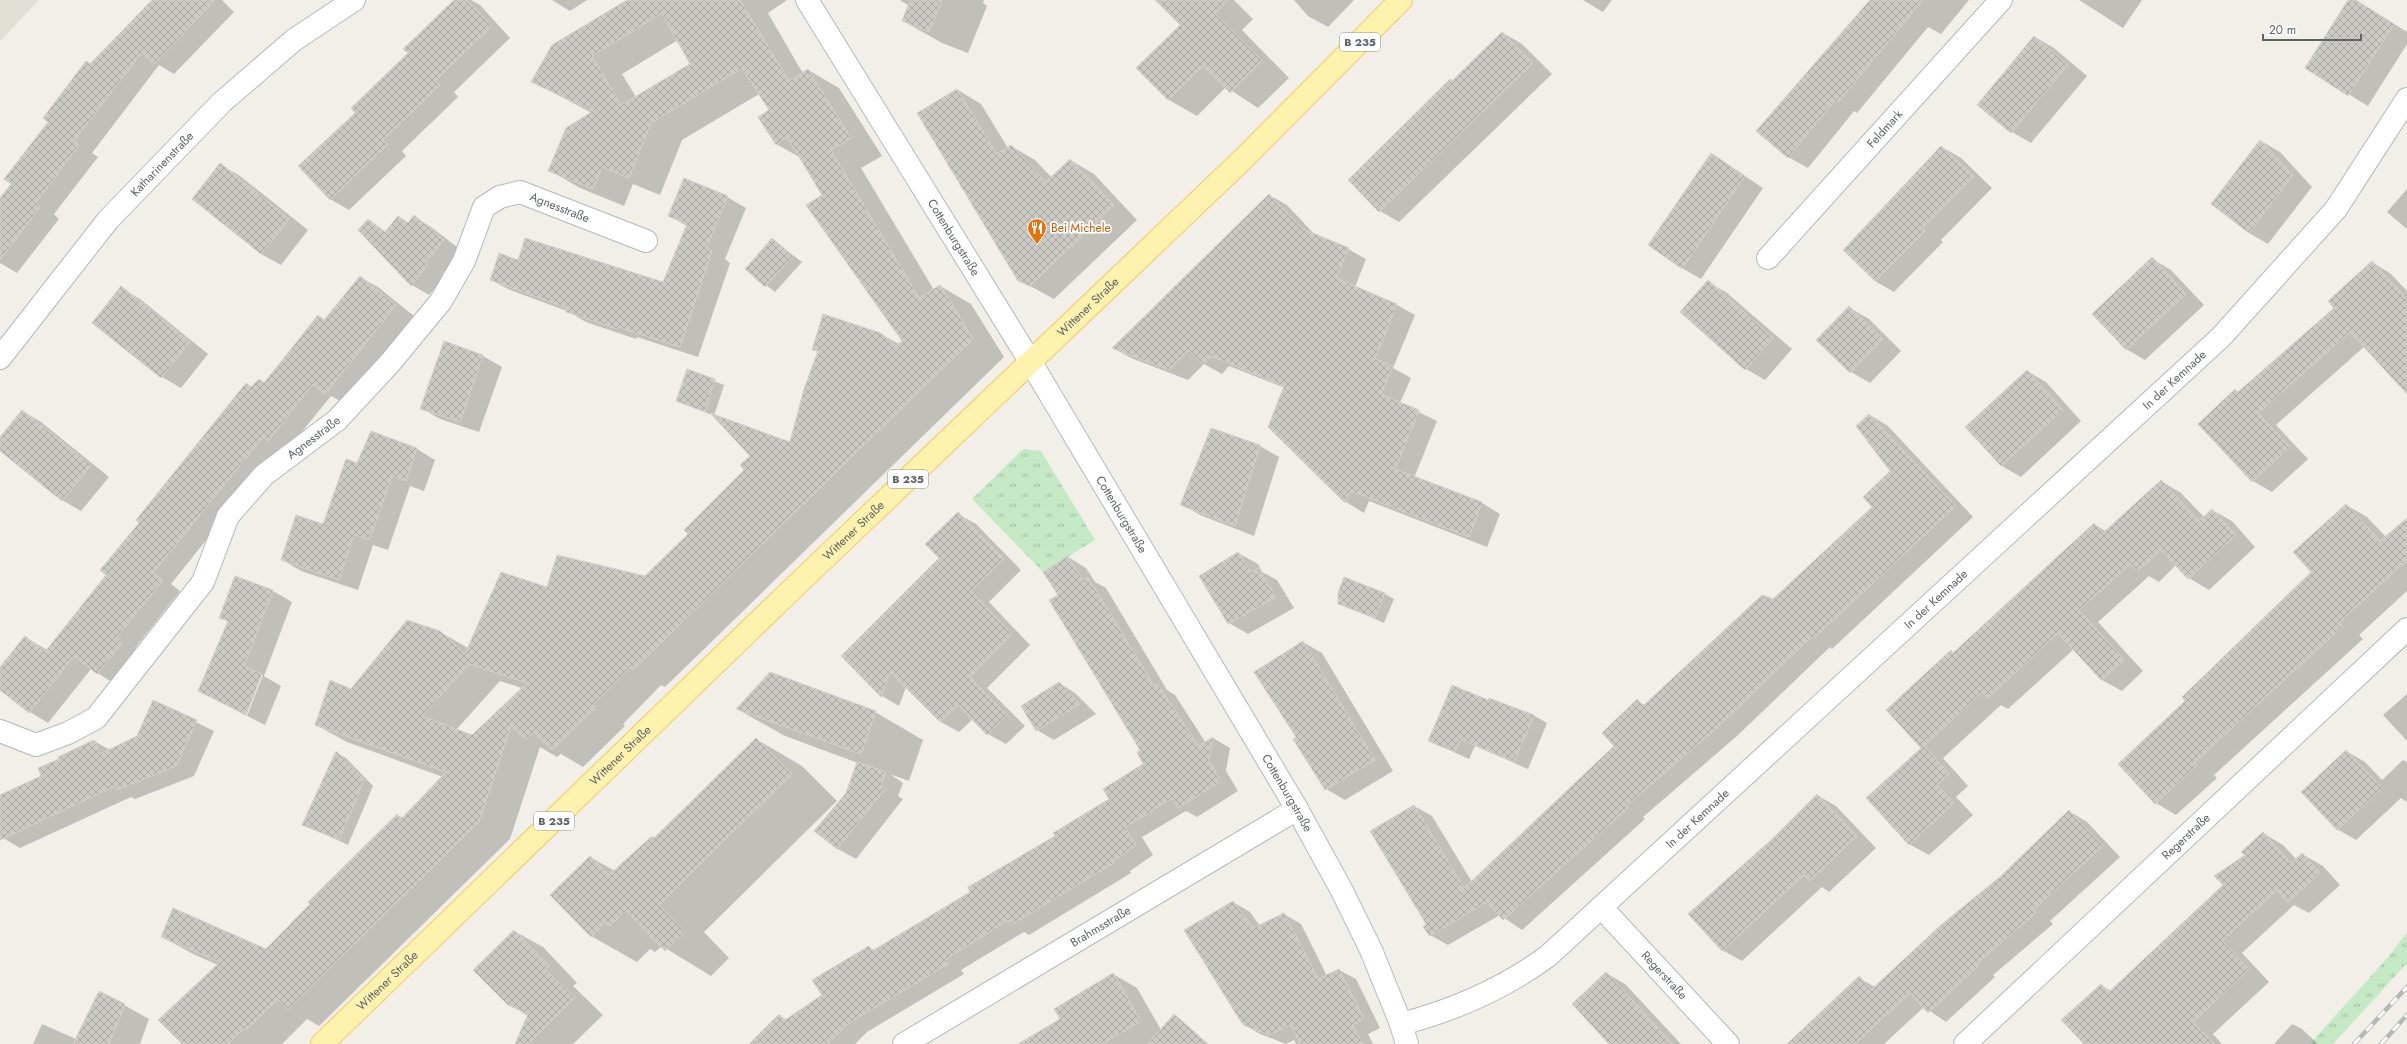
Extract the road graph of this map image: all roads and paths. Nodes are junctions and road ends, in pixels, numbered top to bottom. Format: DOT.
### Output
graph roads {
  1 [pos="354,0"];
  2 [pos="807,0"];
  3 [pos="1401,0"];
  4 [pos="2001,0"];
  5 [pos="2407,99"];
  6 [pos="646,240"];
  7 [pos="1768,258"];
  8 [pos="0,358"];
  9 [pos="1030,361"];
  10 [pos="2407,629"];
  11 [pos="0,731"];
  12 [pos="1296,809"];
  13 [pos="1601,907"];
  14 [pos="1404,1034"];
  15 [pos="322,1044"];
  16 [pos="904,1044"];
  17 [pos="1728,1044"];
  18 [pos="1965,1044"];
  1 -- 8 [label="street, Katharinenstraße"];
  2 -- 9 [label="street, Cottenburgstraße"];
  3 -- 9 [label="main road, Wittener Straße / B 235"];
  4 -- 7 [label="street, Feldmark"];
  5 -- 13 [label="street, In der Kemnade"];
  6 -- 11 [label="street, Agnesstraße"];
  9 -- 12 [label="street, Cottenburgstraße"];
  9 -- 15 [label="main road, Wittener Straße / B 235"];
  10 -- 18 [label="street, Regerstraße"];
  12 -- 14 [label="street, Cottenburgstraße"];
  12 -- 16 [label="street, Brahmsstraße"];
  13 -- 14 [label="street, In der Kemnade"];
  13 -- 17 [label="street, Regerstraße"];
}
